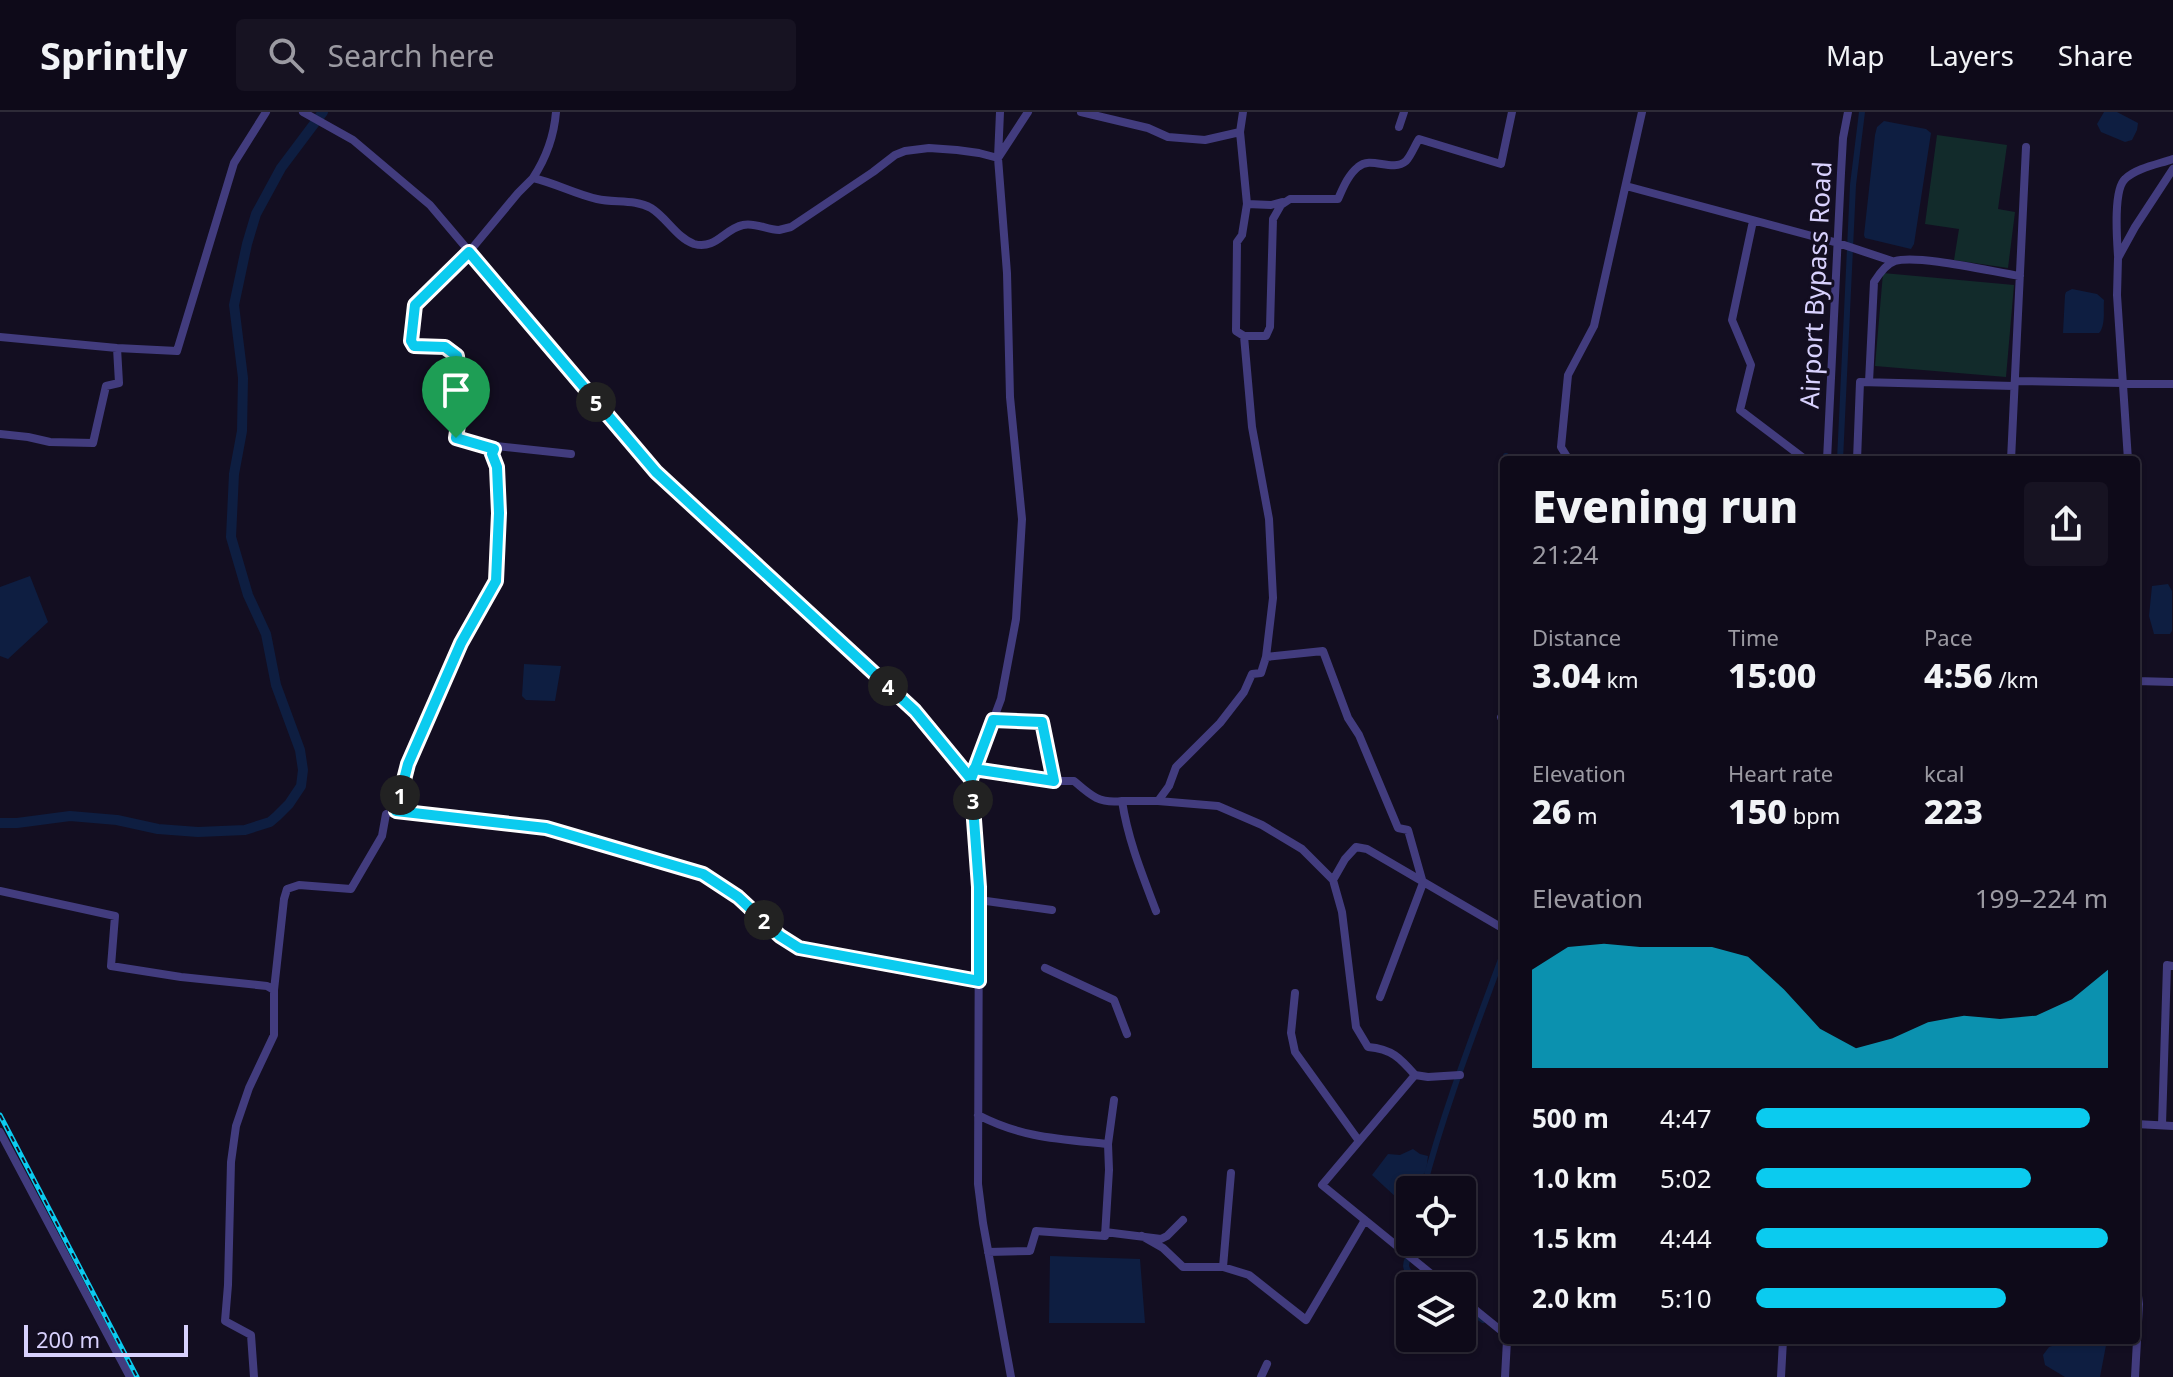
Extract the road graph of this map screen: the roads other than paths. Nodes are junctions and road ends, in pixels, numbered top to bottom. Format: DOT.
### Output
graph roads {
  1 [pos="266,112"];
  2 [pos="303,112"];
  3 [pos="556,112"];
  4 [pos="1000,112"];
  5 [pos="1028,112"];
  6 [pos="1081,112"];
  7 [pos="1243,112"];
  8 [pos="1404,112"];
  9 [pos="1512,112"];
  10 [pos="1642,112"];
  11 [pos="1848,112"];
  12 [pos="1399,127"];
  13 [pos="1240,132"];
  14 [pos="2026,147"];
  15 [pos="998,158"];
  16 [pos="2173,159"];
  17 [pos="2173,169"];
  18 [pos="533,178"];
  19 [pos="1626,186"];
  20 [pos="1287,200"];
  21 [pos="1247,204"];
  22 [pos="1753,221"];
  23 [pos="1838,243"];
  24 [pos="469,252"];
  25 [pos="2118,258"];
  26 [pos="1892,261"];
  27 [pos="2020,276"];
  28 [pos="1244,336"];
  29 [pos="0,337"];
  30 [pos="117,348"];
  31 [pos="1869,382"];
  32 [pos="2123,383"];
  33 [pos="2014,384"];
  34 [pos="2173,384"];
  35 [pos="0,434"];
  36 [pos="494,449"];
  37 [pos="571,454"];
  38 [pos="1567,456"];
  39 [pos="1801,456"];
  40 [pos="1827,456"];
  41 [pos="1857,456"];
  42 [pos="2011,456"];
  43 [pos="2128,456"];
  44 [pos="1266,657"];
  45 [pos="2140,681"];
  46 [pos="2173,682"];
  47 [pos="993,720"];
  48 [pos="973,774"];
  49 [pos="1054,781"];
  50 [pos="1122,801"];
  51 [pos="1158,801"];
  52 [pos="396,811"];
  53 [pos="1333,880"];
  54 [pos="1423,883"];
  55 [pos="0,891"];
  56 [pos="979,900"];
  57 [pos="1052,910"];
  58 [pos="1156,911"];
  59 [pos="1500,927"];
  60 [pos="2173,966"];
  61 [pos="1045,968"];
  62 [pos="979,981"];
  63 [pos="274,990"];
  64 [pos="1295,993"];
  65 [pos="1380,997"];
  66 [pos="2170,1015"];
  67 [pos="1127,1034"];
  68 [pos="1415,1075"];
  69 [pos="1460,1075"];
  70 [pos="1114,1100"];
  71 [pos="978,1115"];
  72 [pos="2140,1124"];
  73 [pos="2162,1125"];
  74 [pos="2173,1126"];
  75 [pos="0,1132"];
  76 [pos="1359,1141"];
  77 [pos="1108,1144"];
  78 [pos="1231,1173"];
  79 [pos="1183,1220"];
  80 [pos="1365,1220"];
  81 [pos="1105,1232"];
  82 [pos="1142,1236"];
  83 [pos="988,1252"];
  84 [pos="1223,1267"];
  85 [pos="1429,1272"];
  86 [pos="1476,1310"];
  87 [pos="1500,1330"];
  88 [pos="1507,1344"];
  89 [pos="1783,1344"];
  90 [pos="2136,1344"];
  91 [pos="1267,1364"];
  92 [pos="130,1377"];
  93 [pos="254,1377"];
  94 [pos="1011,1377"];
  95 [pos="1261,1377"];
  96 [pos="1505,1377"];
  97 [pos="1781,1377"];
  98 [pos="2135,1377"];
  1 -- 30 [label="street"];
  2 -- 24 [label="street"];
  3 -- 18 [label="street"];
  4 -- 15 [label="street"];
  5 -- 15 [label="street"];
  6 -- 13 [label="street"];
  7 -- 13 [label="street"];
  8 -- 12 [label="street"];
  9 -- 20 [label="street"];
  10 -- 19 [label="street"];
  11 -- 23 [label="street, Airport Bypass Road"];
  13 -- 21 [label="street"];
  14 -- 27 [label="street"];
  15 -- 18 [label="street"];
  15 -- 47 [label="street"];
  16 -- 25 [label="street"];
  17 -- 25 [label="street"];
  18 -- 24 [label="street"];
  19 -- 22 [label="street"];
  19 -- 38 [label="street"];
  20 -- 21 [label="street"];
  20 -- 28 [label="street"];
  21 -- 28 [label="street"];
  22 -- 23 [label="street"];
  22 -- 39 [label="street"];
  23 -- 26 [label="street"];
  23 -- 40 [label="street, Airport Bypass Road"];
  24 -- 36 [label="street"];
  24 -- 48 [label="street"];
  25 -- 32 [label="street"];
  26 -- 27 [label="street"];
  26 -- 31 [label="street"];
  27 -- 33 [label="street"];
  28 -- 44 [label="street"];
  29 -- 30 [label="street"];
  30 -- 35 [label="street"];
  31 -- 33 [label="street"];
  31 -- 41 [label="street"];
  32 -- 33 [label="street"];
  32 -- 34 [label="street"];
  32 -- 43 [label="street"];
  33 -- 42 [label="street"];
  36 -- 37 [label="street"];
  36 -- 52 [label="street"];
  44 -- 51 [label="street"];
  44 -- 54 [label="street"];
  45 -- 46 [label="street"];
  47 -- 48 [label="street"];
  47 -- 49 [label="street"];
  48 -- 49 [label="street"];
  48 -- 56 [label="street"];
  49 -- 50 [label="street"];
  50 -- 51 [label="street"];
  50 -- 58 [label="street"];
  51 -- 53 [label="street"];
  52 -- 62 [label="street"];
  52 -- 63 [label="street"];
  53 -- 54 [label="street"];
  53 -- 68 [label="street"];
  54 -- 59 [label="street"];
  54 -- 65 [label="street"];
  55 -- 63 [label="street"];
  56 -- 57 [label="street"];
  56 -- 62 [label="street"];
  60 -- 66 [label="street"];
  61 -- 67 [label="street"];
  62 -- 71 [label="street"];
  63 -- 93 [label="street"];
  64 -- 76 [label="street"];
  66 -- 73 [label="street"];
  68 -- 69 [label="street"];
  68 -- 76 [label="street"];
  70 -- 77 [label="street"];
  71 -- 77 [label="street"];
  71 -- 83 [label="street"];
  72 -- 73 [label="street"];
  73 -- 74 [label="street"];
  75 -- 92 [label="street"];
  76 -- 80 [label="street"];
  77 -- 81 [label="street"];
  78 -- 84 [label="street"];
  79 -- 82 [label="street"];
  80 -- 84 [label="street"];
  80 -- 85 [label="street"];
  81 -- 82 [label="street"];
  81 -- 83 [label="street"];
  82 -- 84 [label="street"];
  83 -- 94 [label="street"];
  86 -- 87 [label="street"];
  88 -- 96 [label="street"];
  89 -- 97 [label="street"];
  90 -- 98 [label="street"];
  91 -- 95 [label="street"];
}
